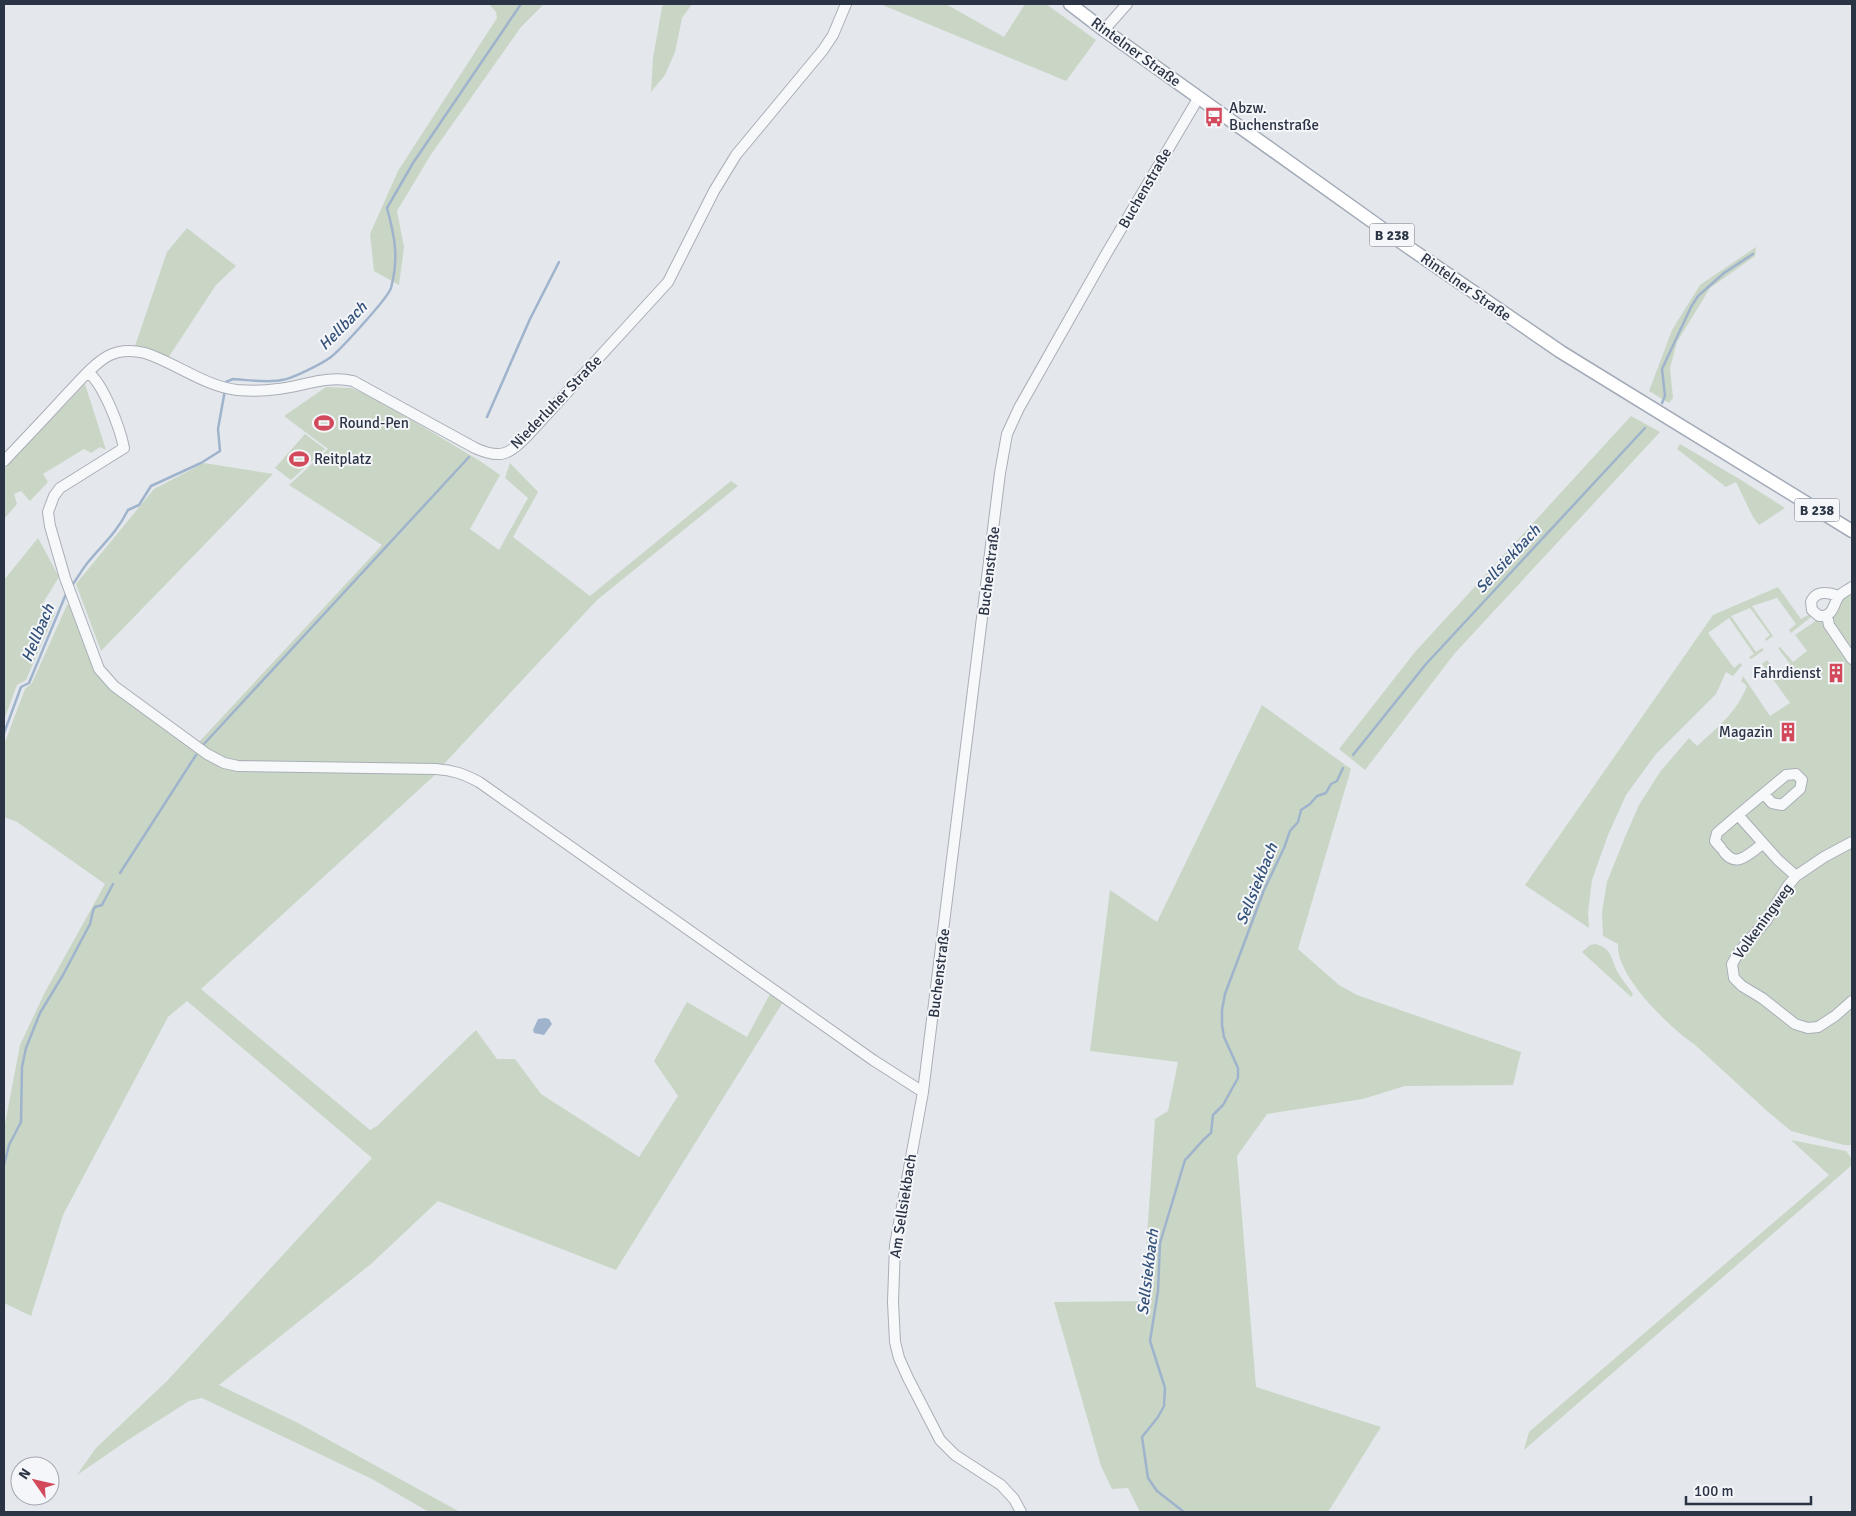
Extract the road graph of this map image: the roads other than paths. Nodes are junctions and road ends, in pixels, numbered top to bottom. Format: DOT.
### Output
graph roads {
  1 [pos="846,4"];
  2 [pos="1070,4"];
  3 [pos="1127,4"];
  4 [pos="1104,30"];
  5 [pos="1198,97"];
  6 [pos="88,372"];
  7 [pos="4,461"];
  8 [pos="1852,531"];
  9 [pos="1852,587"];
  10 [pos="1839,596"];
  11 [pos="1827,615"];
  12 [pos="1852,660"];
  13 [pos="1764,794"];
  14 [pos="1738,815"];
  15 [pos="1852,843"];
  16 [pos="1763,844"];
  17 [pos="1796,876"];
  18 [pos="1852,1001"];
  19 [pos="923,1092"];
  20 [pos="1021,1512"];
  1 -- 6 [label="street, Niederluher Straße"];
  2 -- 4 [label="main road, Rintelner Straße / B 238"];
  3 -- 4 [label="street"];
  4 -- 5 [label="main road, Rintelner Straße / B 238"];
  5 -- 8 [label="main road, Rintelner Straße / B 238"];
  5 -- 19 [label="street, Buchenstraße"];
  6 -- 7 [label="street, Niederluher Straße"];
  6 -- 19 [label="street"];
  9 -- 10 [label="street"];
  10 -- 11 [label="street"];
  10 -- 11 [label="street"];
  11 -- 12 [label="street"];
  13 -- 14 [label="street"];
  14 -- 16 [label="street"];
  14 -- 16 [label="street"];
  15 -- 17 [label="street, Volkeningweg"];
  16 -- 17 [label="street"];
  17 -- 18 [label="street, Volkeningweg"];
  19 -- 20 [label="street, Am Sellsiekbach"];
}
